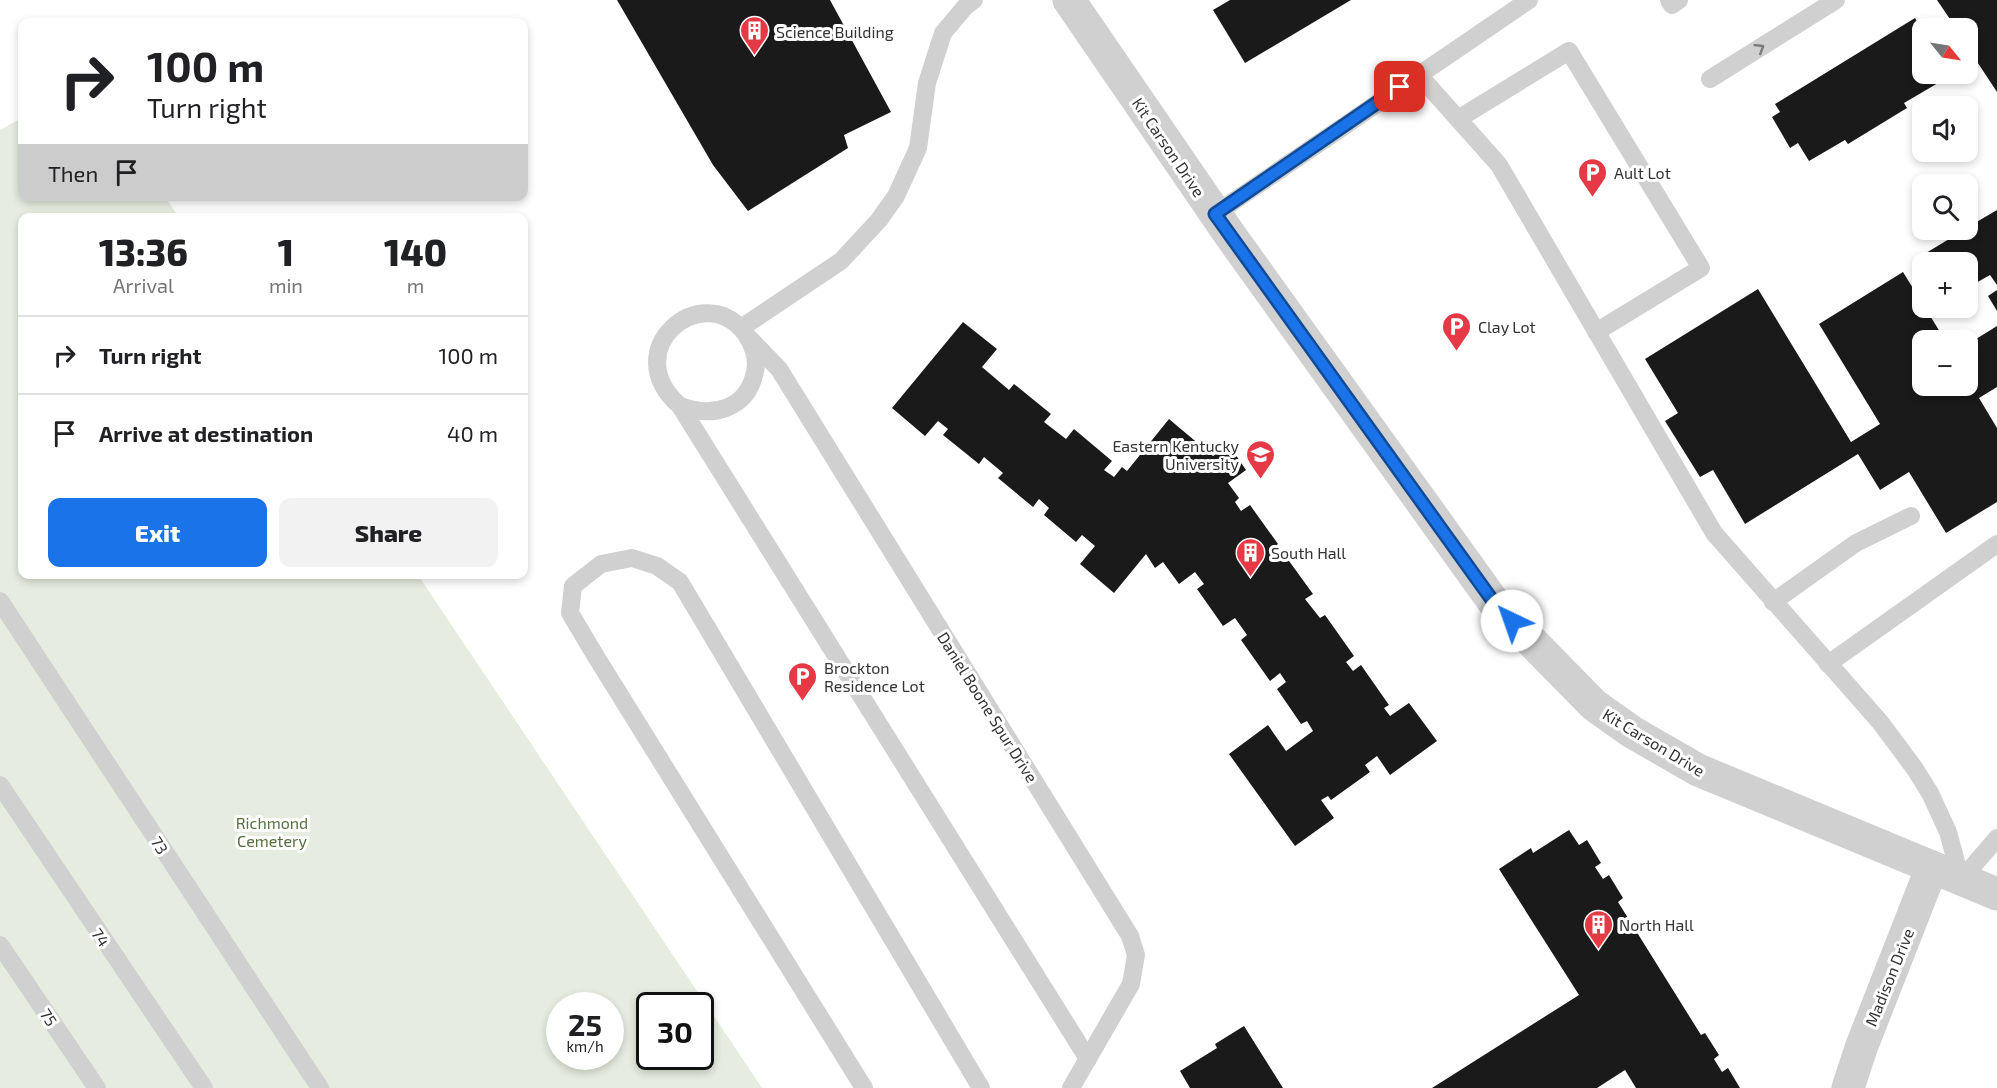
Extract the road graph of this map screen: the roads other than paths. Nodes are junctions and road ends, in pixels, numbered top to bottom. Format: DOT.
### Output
graph roads {
  1 [pos="974,0"];
  2 [pos="1069,0"];
  3 [pos="1529,0"];
  4 [pos="1669,0"];
  5 [pos="1679,0"];
  6 [pos="1836,0"];
  7 [pos="1418,74"];
  8 [pos="1710,79"];
  9 [pos="1458,119"];
  10 [pos="1215,214"];
  11 [pos="1596,332"];
  12 [pos="745,334"];
  13 [pos="680,406"];
  14 [pos="1911,516"];
  15 [pos="1997,544"];
  16 [pos="0,601"];
  17 [pos="1773,602"];
  18 [pos="1828,664"];
  19 [pos="0,785"];
  20 [pos="1997,838"];
  21 [pos="1932,867"];
  22 [pos="1961,880"];
  23 [pos="1997,894"];
  24 [pos="0,945"];
  25 [pos="1088,1059"];
  26 [pos="97,1088"];
  27 [pos="204,1088"];
  28 [pos="320,1088"];
  29 [pos="864,1088"];
  30 [pos="981,1088"];
  31 [pos="1071,1088"];
  32 [pos="1848,1088"];
  1 -- 12 [label="lane"];
  2 -- 10 [label="street, Kit Carson Drive"];
  3 -- 7 [label="lane"];
  4 -- 5 [label="lane"];
  8 -- 6 [label="lane, one-way"];
  7 -- 9 [label="lane"];
  7 -- 10 [label="lane"];
  9 -- 11 [label="lane"];
  9 -- 11 [label="lane"];
  10 -- 21 [label="street, Kit Carson Drive"];
  11 -- 17 [label="lane"];
  12 -- 13 [label="lane"];
  12 -- 13 [label="lane"];
  12 -- 25 [label="lane, Daniel Boone Spur Drive"];
  13 -- 25 [label="lane"];
  14 -- 17 [label="lane"];
  15 -- 18 [label="lane"];
  16 -- 28 [label="lane, 73"];
  17 -- 18 [label="lane"];
  18 -- 22 [label="lane"];
  19 -- 27 [label="lane, 74"];
  20 -- 22 [label="lane"];
  21 -- 22 [label="street, Kit Carson Drive"];
  21 -- 32 [label="street, Madison Drive"];
  22 -- 23 [label="street, Kit Carson Drive"];
  24 -- 26 [label="lane, 75"];
  25 -- 31 [label="lane, Daniel Boone Spur Drive"];
  29 -- 30 [label="lane"];
}
